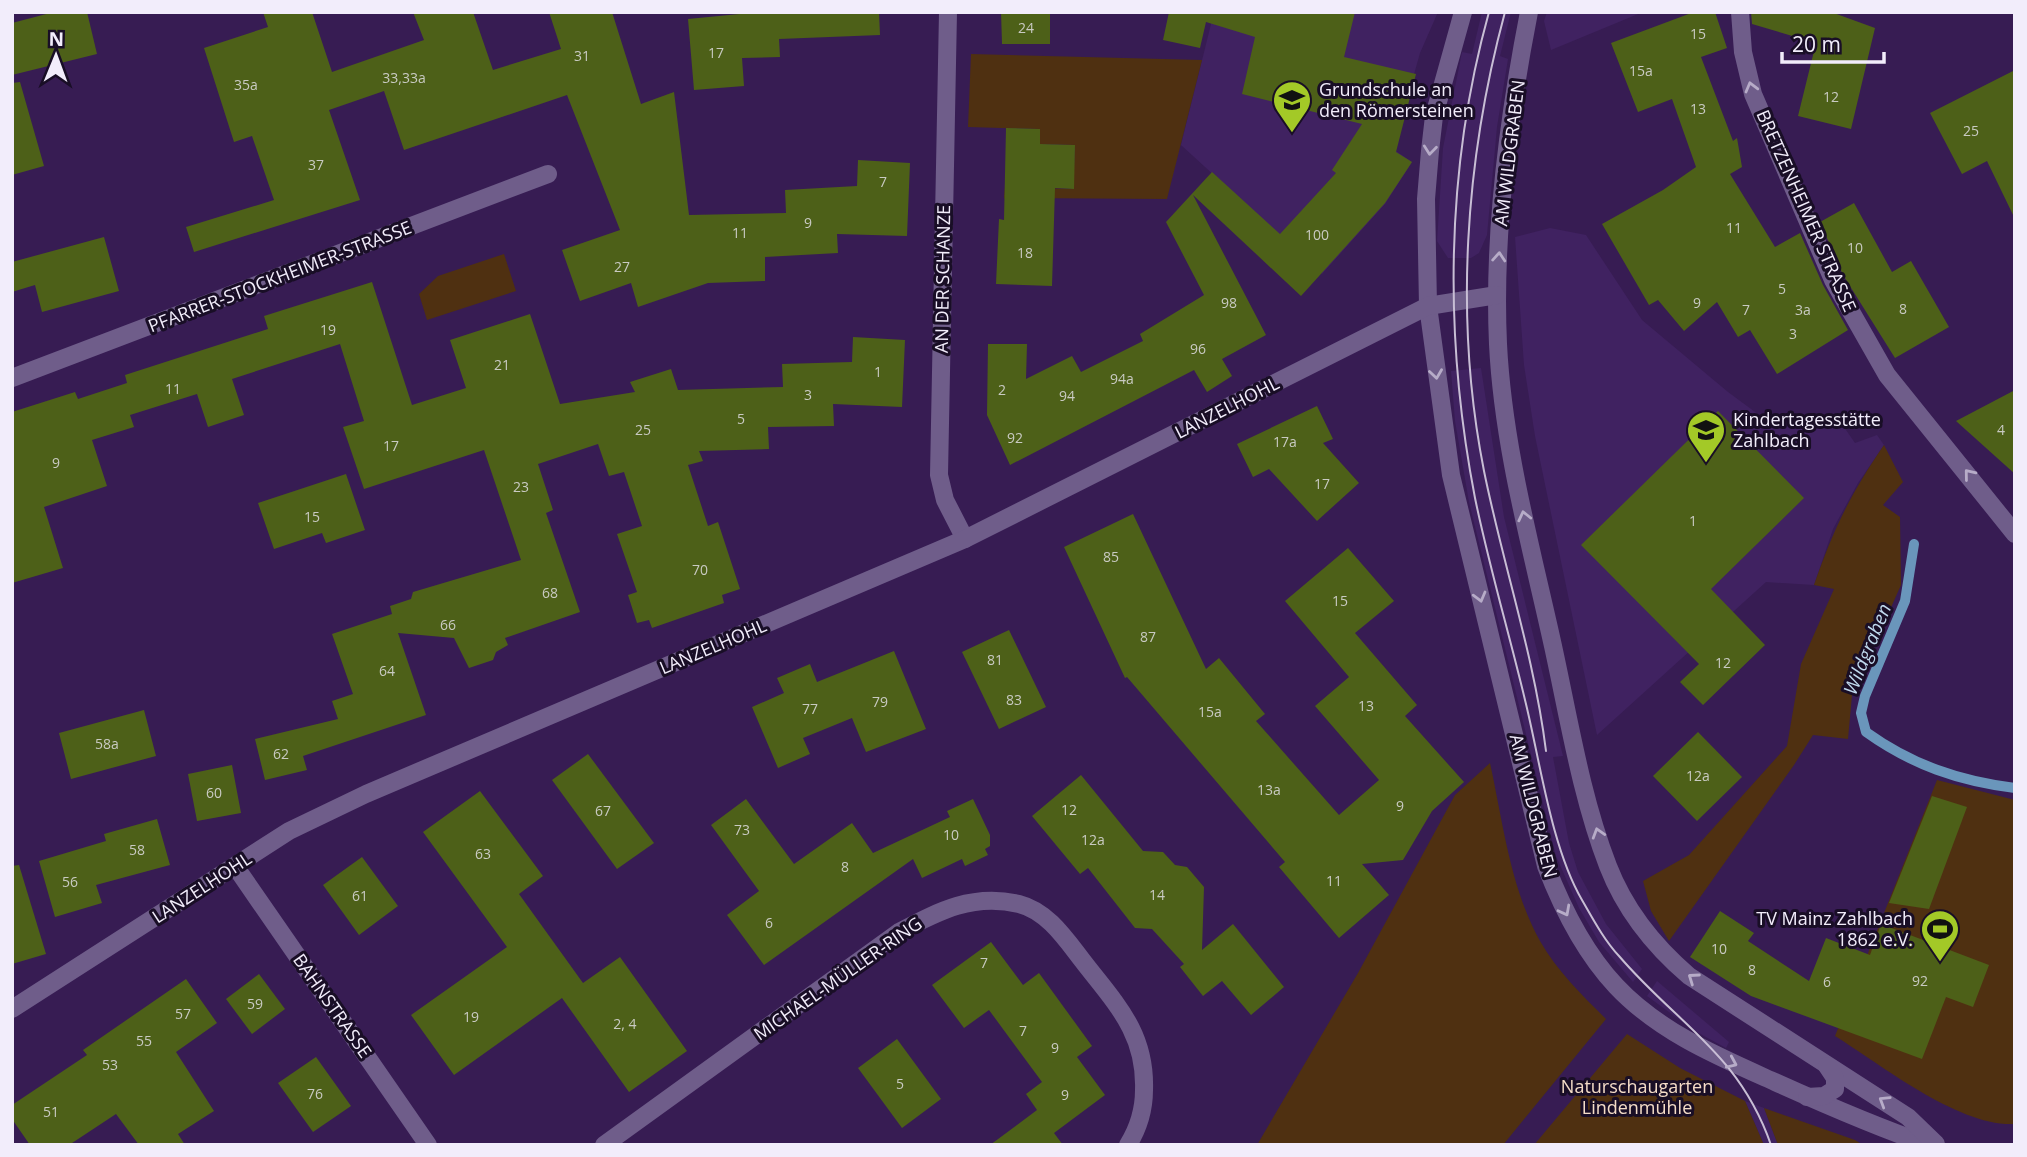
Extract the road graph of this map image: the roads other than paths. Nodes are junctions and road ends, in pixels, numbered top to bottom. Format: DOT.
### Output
graph roads {
  1 [pos="948,12"];
  2 [pos="1463,12"];
  3 [pos="1529,12"];
  4 [pos="1740,12"];
  5 [pos="548,174"];
  6 [pos="1497,295"];
  7 [pos="1428,306"];
  8 [pos="12,378"];
  9 [pos="2013,531"];
  10 [pos="965,540"];
  11 [pos="235,866"];
  12 [pos="12,1009"];
  13 [pos="1826,1064"];
  14 [pos="1807,1097"];
  15 [pos="428,1145"];
  16 [pos="604,1145"];
  17 [pos="1128,1145"];
  18 [pos="1929,1145"];
  19 [pos="1936,1145"];
  1 -- 10 [label="street, AN DER SCHANZE"];
  2 -- 7 [label="street, AM WILDGRABEN, one-way"];
  6 -- 3 [label="street, AM WILDGRABEN, one-way"];
  9 -- 4 [label="street, BRETZENHEIMER STRASSE, one-way"];
  5 -- 8 [label="street, PFARRER-STOCKHEIMER-STRASSE"];
  6 -- 7 [label="street"];
  13 -- 6 [label="street, AM WILDGRABEN, one-way"];
  7 -- 10 [label="street, LANZELHOHL"];
  7 -- 14 [label="street, AM WILDGRABEN, one-way"];
  10 -- 11 [label="street, LANZELHOHL"];
  11 -- 12 [label="street, LANZELHOHL"];
  11 -- 15 [label="street, BAHNSTRASSE"];
  13 -- 14 [label="street"];
  19 -- 13 [label="street, AM WILDGRABEN, one-way"];
  14 -- 18 [label="street, AM WILDGRABEN"];
  16 -- 17 [label="street, MICHAEL-MÜLLER-RING"];
}
